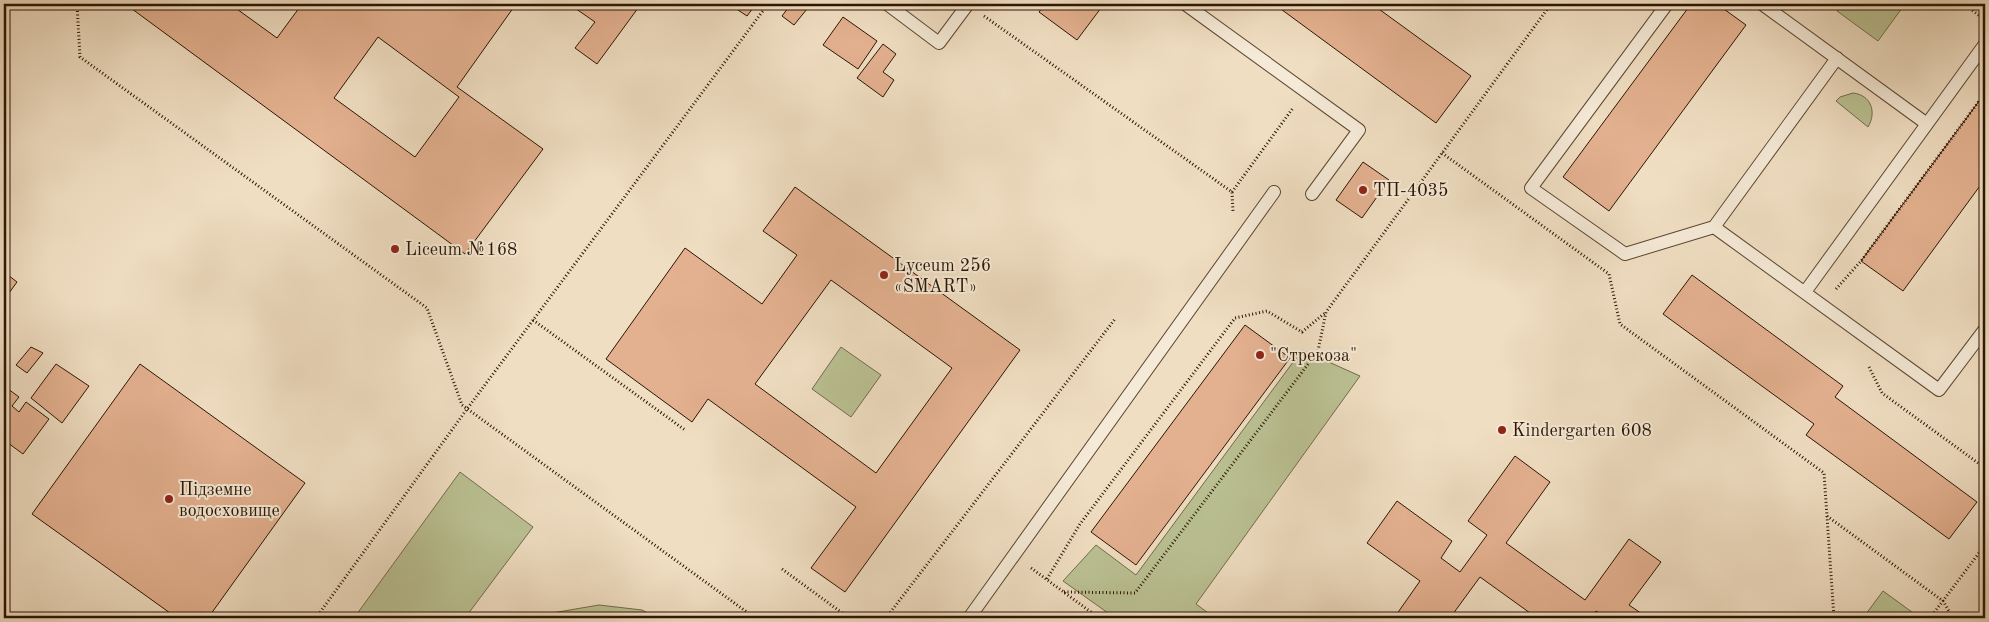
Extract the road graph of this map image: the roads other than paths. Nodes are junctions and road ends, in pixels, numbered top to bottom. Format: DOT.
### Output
graph roads {
  1 [pos="886,4"];
  2 [pos="968,4"];
  3 [pos="1185,4"];
  4 [pos="1668,4"];
  5 [pos="1762,4"];
  6 [pos="1985,44"];
  7 [pos="1837,58"];
  8 [pos="1927,124"];
  9 [pos="1274,192"];
  10 [pos="1312,194"];
  11 [pos="1714,226"];
  12 [pos="1805,292"];
  13 [pos="1985,329"];
  14 [pos="969,618"];
  1 -- 2 [label="lane"];
  3 -- 10 [label="lane"];
  4 -- 11 [label="lane"];
  5 -- 7 [label="lane"];
  6 -- 8 [label="lane"];
  7 -- 8 [label="lane"];
  7 -- 11 [label="lane"];
  8 -- 12 [label="lane"];
  9 -- 14 [label="lane"];
  11 -- 12 [label="lane"];
  12 -- 13 [label="lane"];
}
